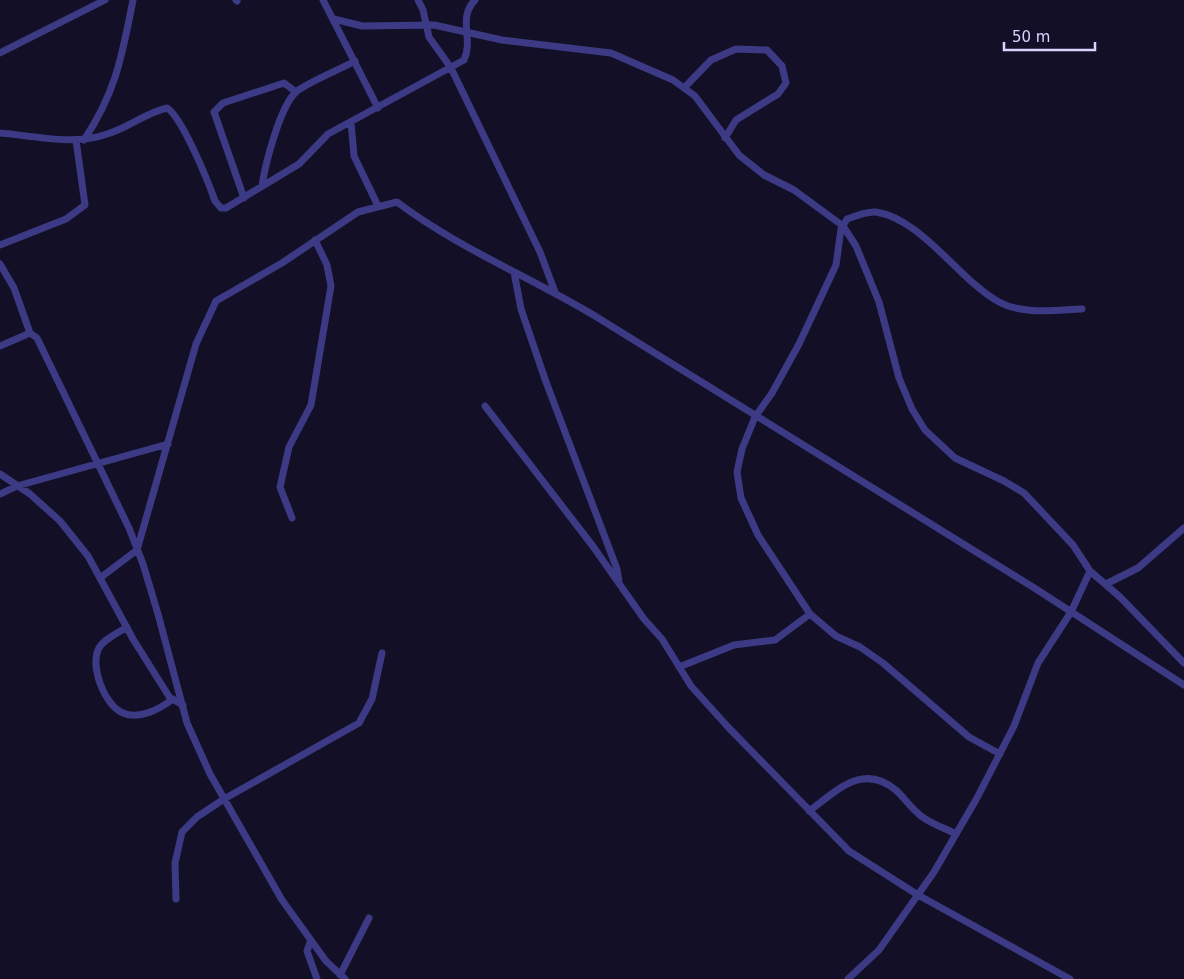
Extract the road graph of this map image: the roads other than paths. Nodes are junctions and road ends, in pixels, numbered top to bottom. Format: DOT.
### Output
graph roads {
  1 [pos="105,0"];
  2 [pos="132,0"];
  3 [pos="323,0"];
  4 [pos="418,0"];
  5 [pos="476,0"];
  6 [pos="334,19"];
  7 [pos="426,26"];
  8 [pos="468,31"];
  9 [pos="0,53"];
  10 [pos="355,61"];
  11 [pos="451,68"];
  12 [pos="684,88"];
  13 [pos="296,92"];
  14 [pos="378,108"];
  15 [pos="351,122"];
  16 [pos="0,133"];
  17 [pos="725,138"];
  18 [pos="76,140"];
  19 [pos="84,140"];
  20 [pos="262,186"];
  21 [pos="244,198"];
  22 [pos="378,206"];
  23 [pos="843,226"];
  24 [pos="315,240"];
  25 [pos="0,245"];
  26 [pos="0,264"];
  27 [pos="514,272"];
  28 [pos="555,292"];
  29 [pos="1082,309"];
  30 [pos="30,333"];
  31 [pos="0,346"];
  32 [pos="485,406"];
  33 [pos="756,417"];
  34 [pos="168,444"];
  35 [pos="98,462"];
  36 [pos="0,474"];
  37 [pos="17,486"];
  38 [pos="0,494"];
  39 [pos="292,518"];
  40 [pos="1184,528"];
  41 [pos="137,550"];
  42 [pos="1090,570"];
  43 [pos="100,578"];
  44 [pos="1106,584"];
  45 [pos="620,585"];
  46 [pos="1071,612"];
  47 [pos="810,614"];
  48 [pos="127,627"];
  49 [pos="382,653"];
  50 [pos="1184,663"];
  51 [pos="679,667"];
  52 [pos="1184,685"];
  53 [pos="173,699"];
  54 [pos="183,705"];
  55 [pos="1000,754"];
  56 [pos="224,799"];
  57 [pos="809,811"];
  58 [pos="956,834"];
  59 [pos="918,895"];
  60 [pos="176,899"];
  61 [pos="369,918"];
  62 [pos="311,940"];
  63 [pos="343,977"];
  64 [pos="317,979"];
  65 [pos="848,979"];
  66 [pos="1070,979"];
  1 -- 9 [label="lane"];
  2 -- 19 [label="lane"];
  3 -- 6 [label="lane"];
  4 -- 7 [label="lane"];
  5 -- 8 [label="lane"];
  6 -- 7 [label="lane"];
  6 -- 10 [label="lane"];
  7 -- 8 [label="lane"];
  7 -- 11 [label="lane"];
  8 -- 11 [label="lane"];
  8 -- 12 [label="lane"];
  10 -- 13 [label="lane"];
  10 -- 14 [label="lane"];
  11 -- 14 [label="lane"];
  11 -- 28 [label="lane"];
  12 -- 17 [label="lane"];
  12 -- 17 [label="lane"];
  13 -- 20 [label="lane"];
  13 -- 21 [label="lane"];
  14 -- 15 [label="lane"];
  15 -- 20 [label="lane"];
  15 -- 22 [label="lane"];
  16 -- 18 [label="lane"];
  17 -- 23 [label="lane"];
  18 -- 19 [label="lane"];
  18 -- 25 [label="lane"];
  19 -- 21 [label="lane"];
  20 -- 21 [label="lane"];
  22 -- 24 [label="lane"];
  22 -- 27 [label="lane"];
  23 -- 29 [label="lane"];
  23 -- 33 [label="lane"];
  23 -- 42 [label="lane"];
  24 -- 34 [label="lane"];
  24 -- 39 [label="lane"];
  26 -- 30 [label="lane"];
  27 -- 28 [label="lane"];
  27 -- 45 [label="lane"];
  28 -- 33 [label="lane"];
  30 -- 31 [label="lane"];
  30 -- 35 [label="lane"];
  32 -- 45 [label="lane"];
  33 -- 46 [label="lane"];
  33 -- 47 [label="lane"];
  34 -- 35 [label="lane"];
  34 -- 41 [label="lane"];
  35 -- 37 [label="lane"];
  35 -- 41 [label="lane"];
  36 -- 37 [label="lane"];
  37 -- 38 [label="lane"];
  37 -- 43 [label="lane"];
  40 -- 44 [label="lane"];
  41 -- 43 [label="lane"];
  41 -- 54 [label="lane"];
  42 -- 44 [label="lane"];
  42 -- 46 [label="lane"];
  43 -- 48 [label="lane"];
  44 -- 50 [label="lane"];
  45 -- 51 [label="lane"];
  46 -- 52 [label="lane"];
  46 -- 55 [label="lane"];
  47 -- 51 [label="lane"];
  47 -- 55 [label="lane"];
  48 -- 53 [label="lane"];
  48 -- 53 [label="lane"];
  49 -- 56 [label="lane"];
  51 -- 57 [label="lane"];
  53 -- 54 [label="lane"];
  54 -- 56 [label="lane"];
  55 -- 58 [label="lane"];
  56 -- 60 [label="lane"];
  56 -- 62 [label="lane"];
  57 -- 58 [label="lane"];
  57 -- 59 [label="lane"];
  58 -- 59 [label="lane"];
  59 -- 65 [label="lane"];
  59 -- 66 [label="lane"];
  61 -- 63 [label="lane"];
  62 -- 63 [label="lane"];
  62 -- 64 [label="lane"];
}
